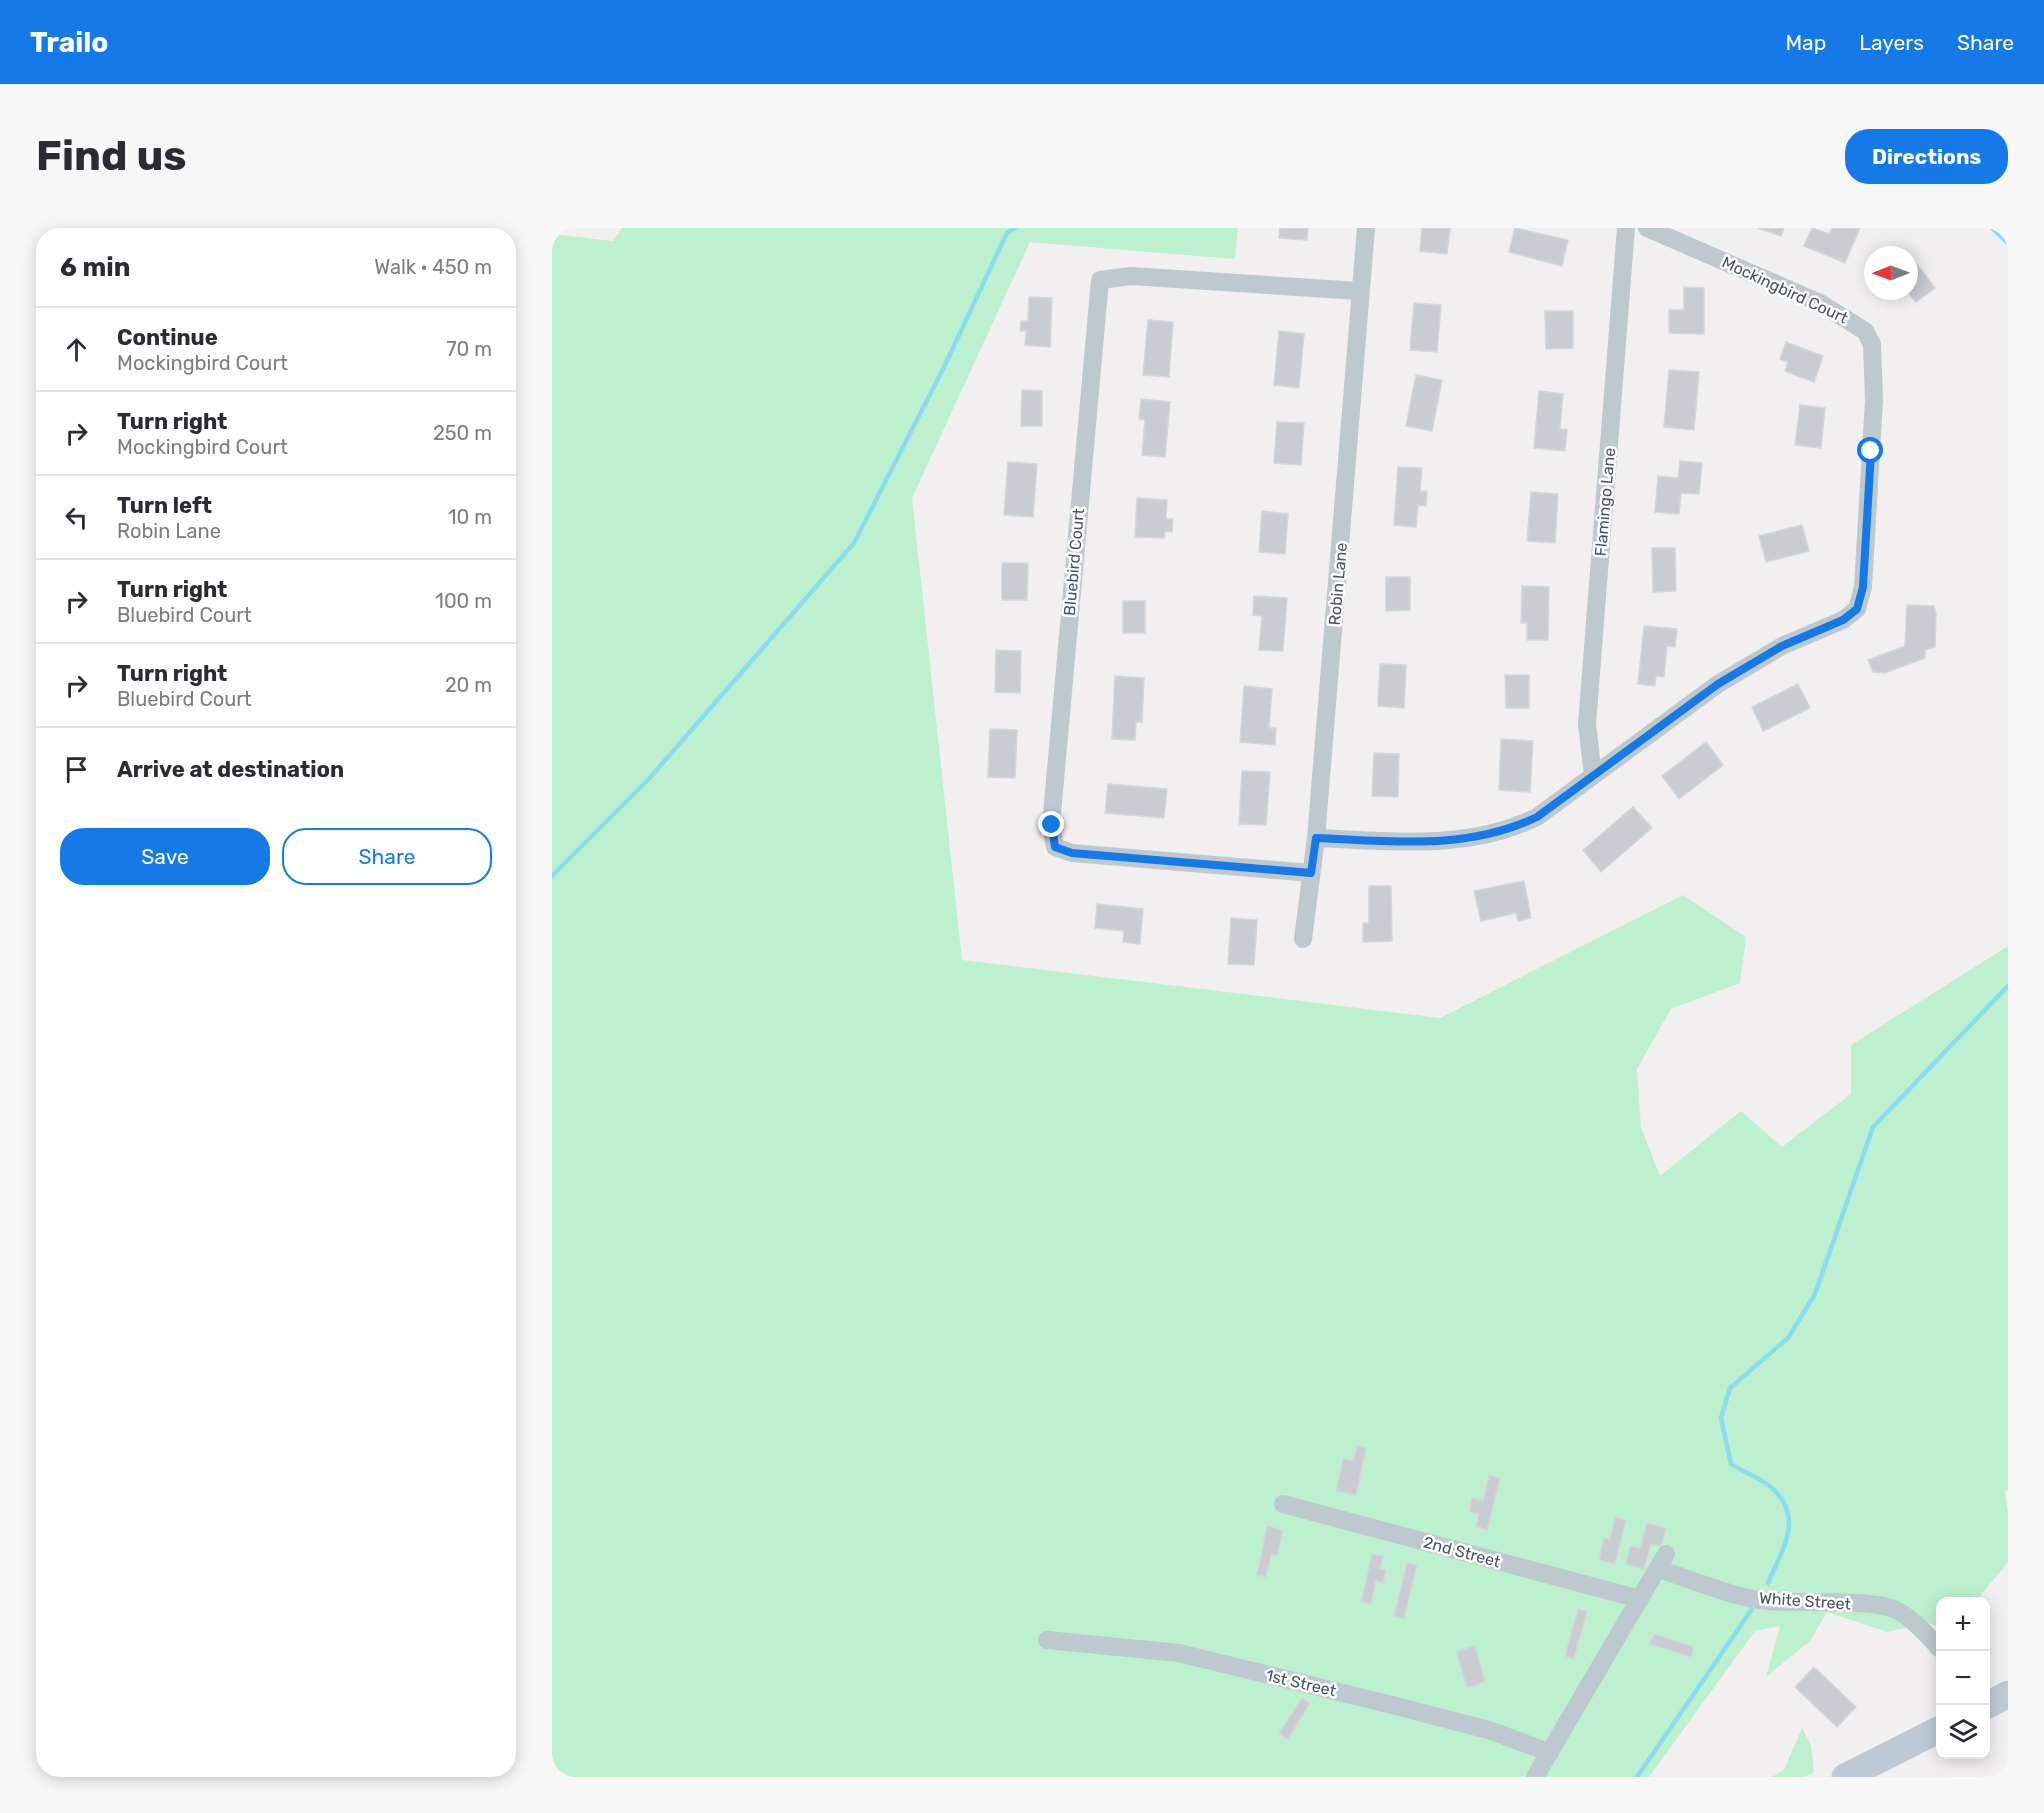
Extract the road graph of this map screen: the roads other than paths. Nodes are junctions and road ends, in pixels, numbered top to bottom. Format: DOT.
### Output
graph roads {
  1 [pos="1366,228"];
  2 [pos="1626,228"];
  3 [pos="1647,228"];
  4 [pos="1359,291"];
  5 [pos="1593,776"];
  6 [pos="1316,838"];
  7 [pos="1311,873"];
  8 [pos="1303,939"];
  9 [pos="1283,1504"];
  10 [pos="1640,1599"];
  11 [pos="1047,1640"];
  12 [pos="1936,1644"];
  13 [pos="1936,1732"];
  14 [pos="1550,1753"];
  15 [pos="1536,1777"];
  16 [pos="1845,1777"];
  1 -- 4 [label="street, Robin Lane"];
  2 -- 5 [label="street, Flamingo Lane"];
  3 -- 5 [label="street, Mockingbird Court"];
  4 -- 6 [label="street, Robin Lane"];
  4 -- 7 [label="street, Bluebird Court"];
  5 -- 6 [label="street, Mockingbird Court"];
  6 -- 7 [label="street, Robin Lane"];
  7 -- 8 [label="street, Robin Lane"];
  9 -- 10 [label="street, 2nd Street"];
  10 -- 12 [label="street, White Street"];
  10 -- 14 [label="street, White Street"];
  11 -- 14 [label="street, 1st Street"];
  13 -- 16 [label="street"];
  14 -- 15 [label="street, White Street"];
}
